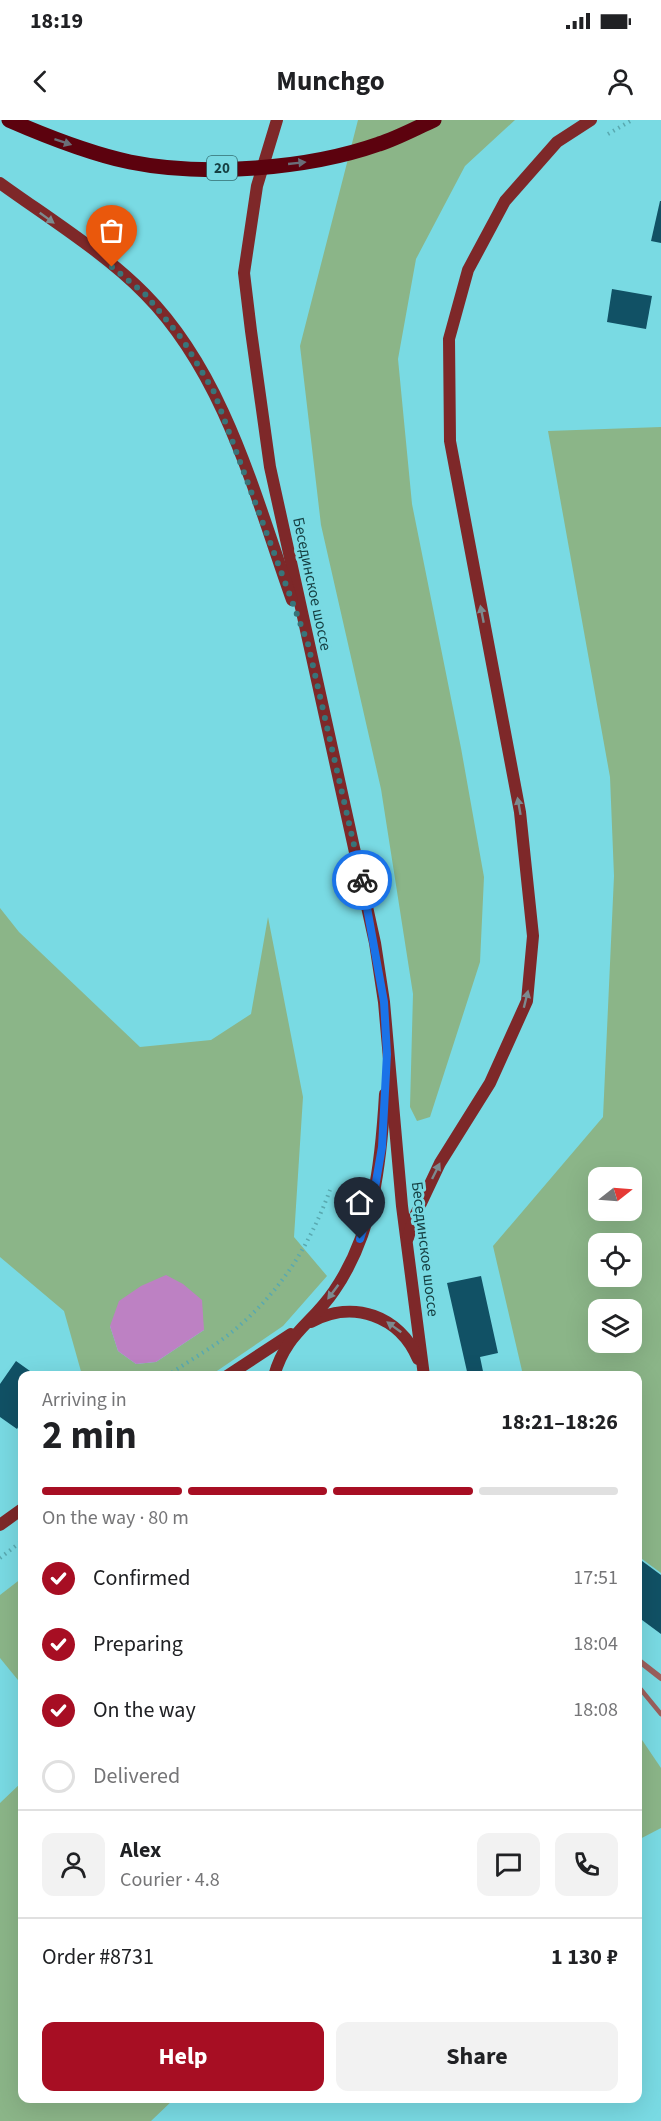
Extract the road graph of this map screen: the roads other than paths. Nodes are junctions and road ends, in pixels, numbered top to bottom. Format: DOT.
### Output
graph roads {
  1 [pos="9,120"];
  2 [pos="277,120"];
  3 [pos="434,120"];
  4 [pos="591,120"];
  5 [pos="0,183"];
  6 [pos="308,644"];
  7 [pos="387,1054"];
  8 [pos="406,1245"];
  9 [pos="304,1326"];
  10 [pos="235,1371"];
  11 [pos="275,1371"];
  12 [pos="422,1371"];
  13 [pos="423,1371"];
  14 [pos="18,1512"];
  15 [pos="0,1525"];
  16 [pos="642,1663"];
  17 [pos="661,1678"];
  18 [pos="642,1691"];
  19 [pos="661,1714"];
  1 -- 3 [label="main road, 20, one-way, bridge"];
  2 -- 6 [label="street, Бесединское шоссе"];
  8 -- 4 [label="street, one-way"];
  5 -- 6 [label="street, one-way"];
  6 -- 7 [label="street, Бесединское шоссе"];
  7 -- 8 [label="street, Бесединское шоссе"];
  7 -- 9 [label="street, Бесединское шоссе, one-way"];
  8 -- 13 [label="street, Бесединское шоссе"];
  9 -- 10 [label="street"];
  9 -- 11 [label="street, Бесединское шоссе"];
  12 -- 9 [label="street, one-way"];
  14 -- 15 [label="street"];
  16 -- 17 [label="street"];
  18 -- 19 [label="lane"];
}
